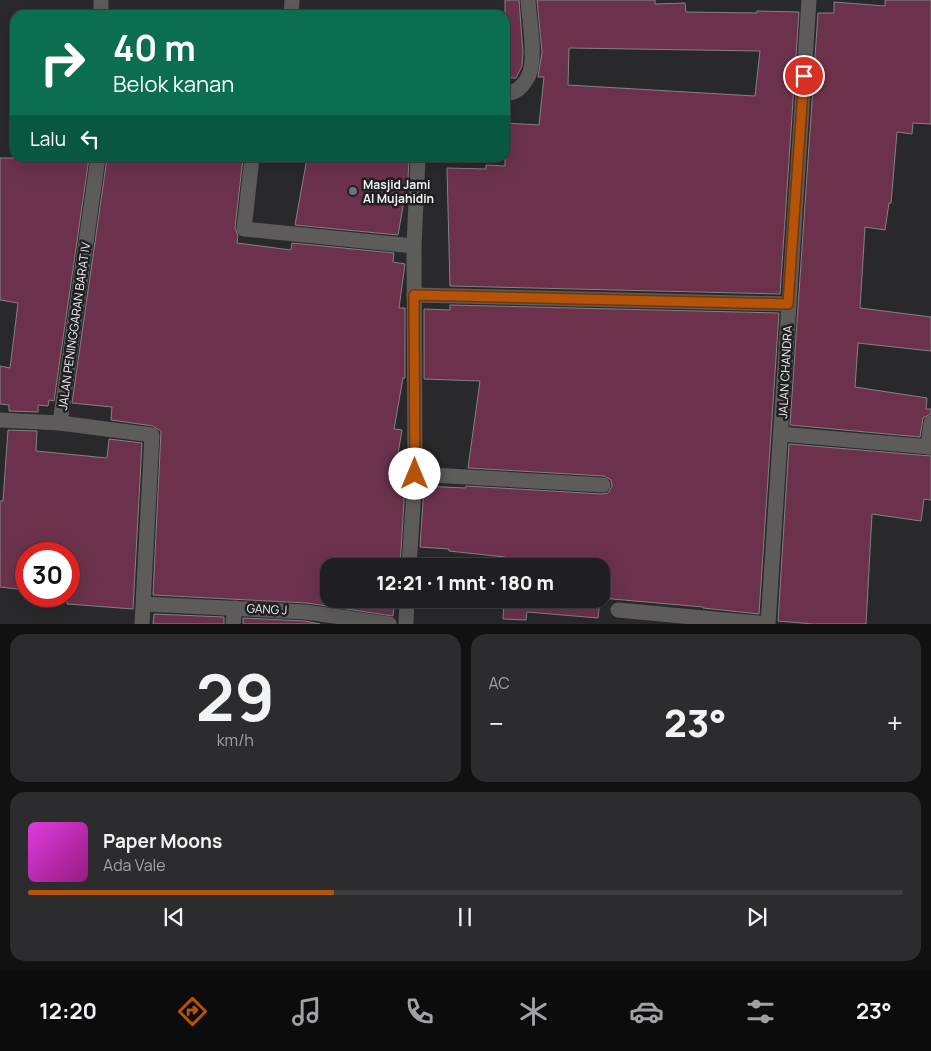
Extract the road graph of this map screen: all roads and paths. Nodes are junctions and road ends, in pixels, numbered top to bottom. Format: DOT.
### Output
graph roads {
  1 [pos="528,0"];
  2 [pos="809,0"];
  3 [pos="510,94"];
  4 [pos="97,162"];
  5 [pos="252,162"];
  6 [pos="418,162"];
  7 [pos="414,246"];
  8 [pos="414,295"];
  9 [pos="788,304"];
  10 [pos="0,420"];
  11 [pos="60,423"];
  12 [pos="931,423"];
  13 [pos="781,434"];
  14 [pos="929,447"];
  15 [pos="415,474"];
  16 [pos="603,485"];
  17 [pos="410,558"];
  18 [pos="144,604"];
  19 [pos="235,608"];
  20 [pos="407,608"];
  21 [pos="618,610"];
  22 [pos="142,624"];
  23 [pos="233,624"];
  24 [pos="390,624"];
  25 [pos="406,624"];
  26 [pos="768,624"];
  1 -- 3 [label="street"];
  2 -- 9 [label="street, JALAN CHANDRA"];
  4 -- 11 [label="street, JALAN PENINGGARAN BARAT IV"];
  5 -- 7 [label="street"];
  6 -- 7 [label="street"];
  7 -- 8 [label="street"];
  8 -- 9 [label="street"];
  8 -- 15 [label="street"];
  9 -- 13 [label="street, JALAN CHANDRA"];
  10 -- 11 [label="street"];
  11 -- 18 [label="street, JALAN PENINGGARAN BARAT IV"];
  12 -- 14 [label="street"];
  13 -- 14 [label="street"];
  13 -- 26 [label="street, JALAN CHANDRA"];
  15 -- 16 [label="street"];
  15 -- 17 [label="street"];
  18 -- 19 [label="street, GANG J"];
  18 -- 22 [label="street, JALAN PENINGGARAN BARAT IV"];
  19 -- 23 [label="street"];
  19 -- 24 [label="street, GANG J"];
  20 -- 25 [label="street"];
  21 -- 26 [label="street"];
}
